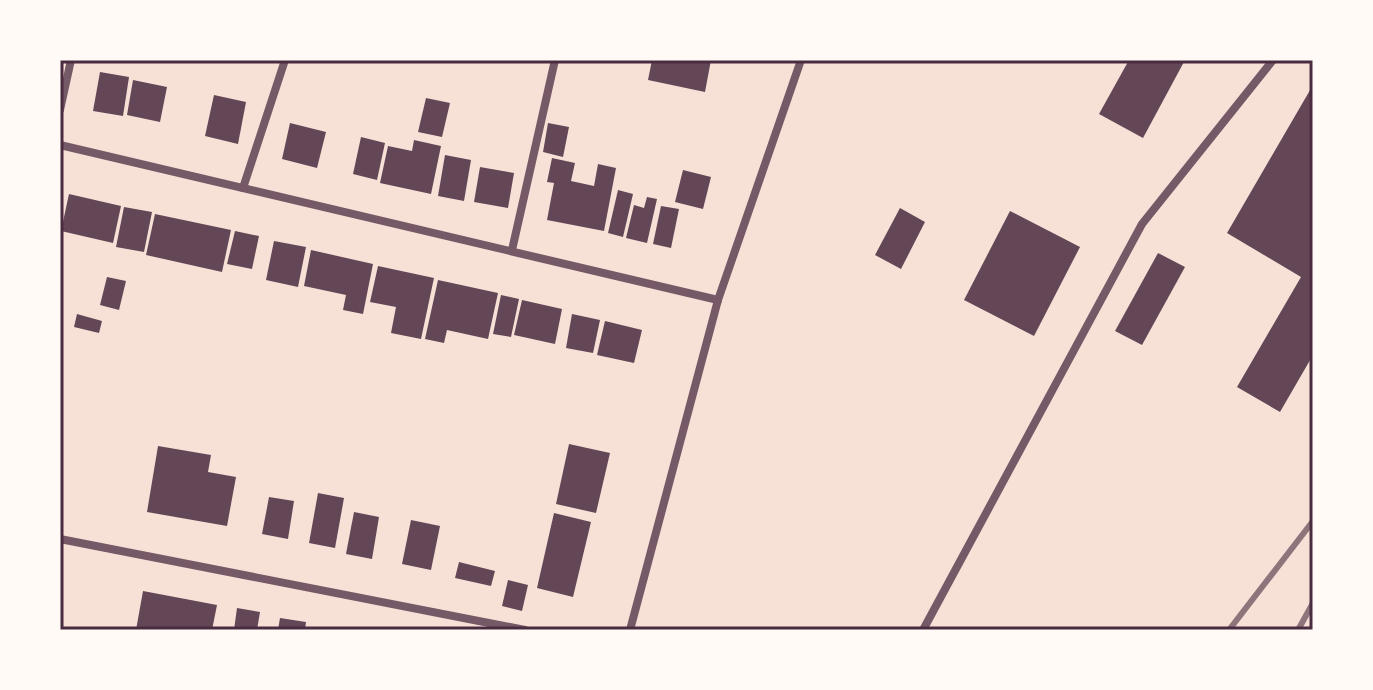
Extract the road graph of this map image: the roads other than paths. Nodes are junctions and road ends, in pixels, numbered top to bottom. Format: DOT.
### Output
graph roads {
  1 [pos="71,60"];
  2 [pos="285,60"];
  3 [pos="555,60"];
  4 [pos="801,60"];
  5 [pos="1273,60"];
  6 [pos="60,110"];
  7 [pos="60,145"];
  8 [pos="243,188"];
  9 [pos="512,250"];
  10 [pos="718,300"];
  11 [pos="60,539"];
  12 [pos="525,630"];
  13 [pos="630,630"];
  14 [pos="923,630"];
  1 -- 6 [label="street"];
  2 -- 8 [label="street"];
  3 -- 9 [label="street"];
  4 -- 10 [label="street"];
  5 -- 14 [label="street"];
  7 -- 8 [label="street"];
  8 -- 9 [label="street"];
  9 -- 10 [label="street"];
  10 -- 13 [label="street"];
  11 -- 12 [label="street"];
}
